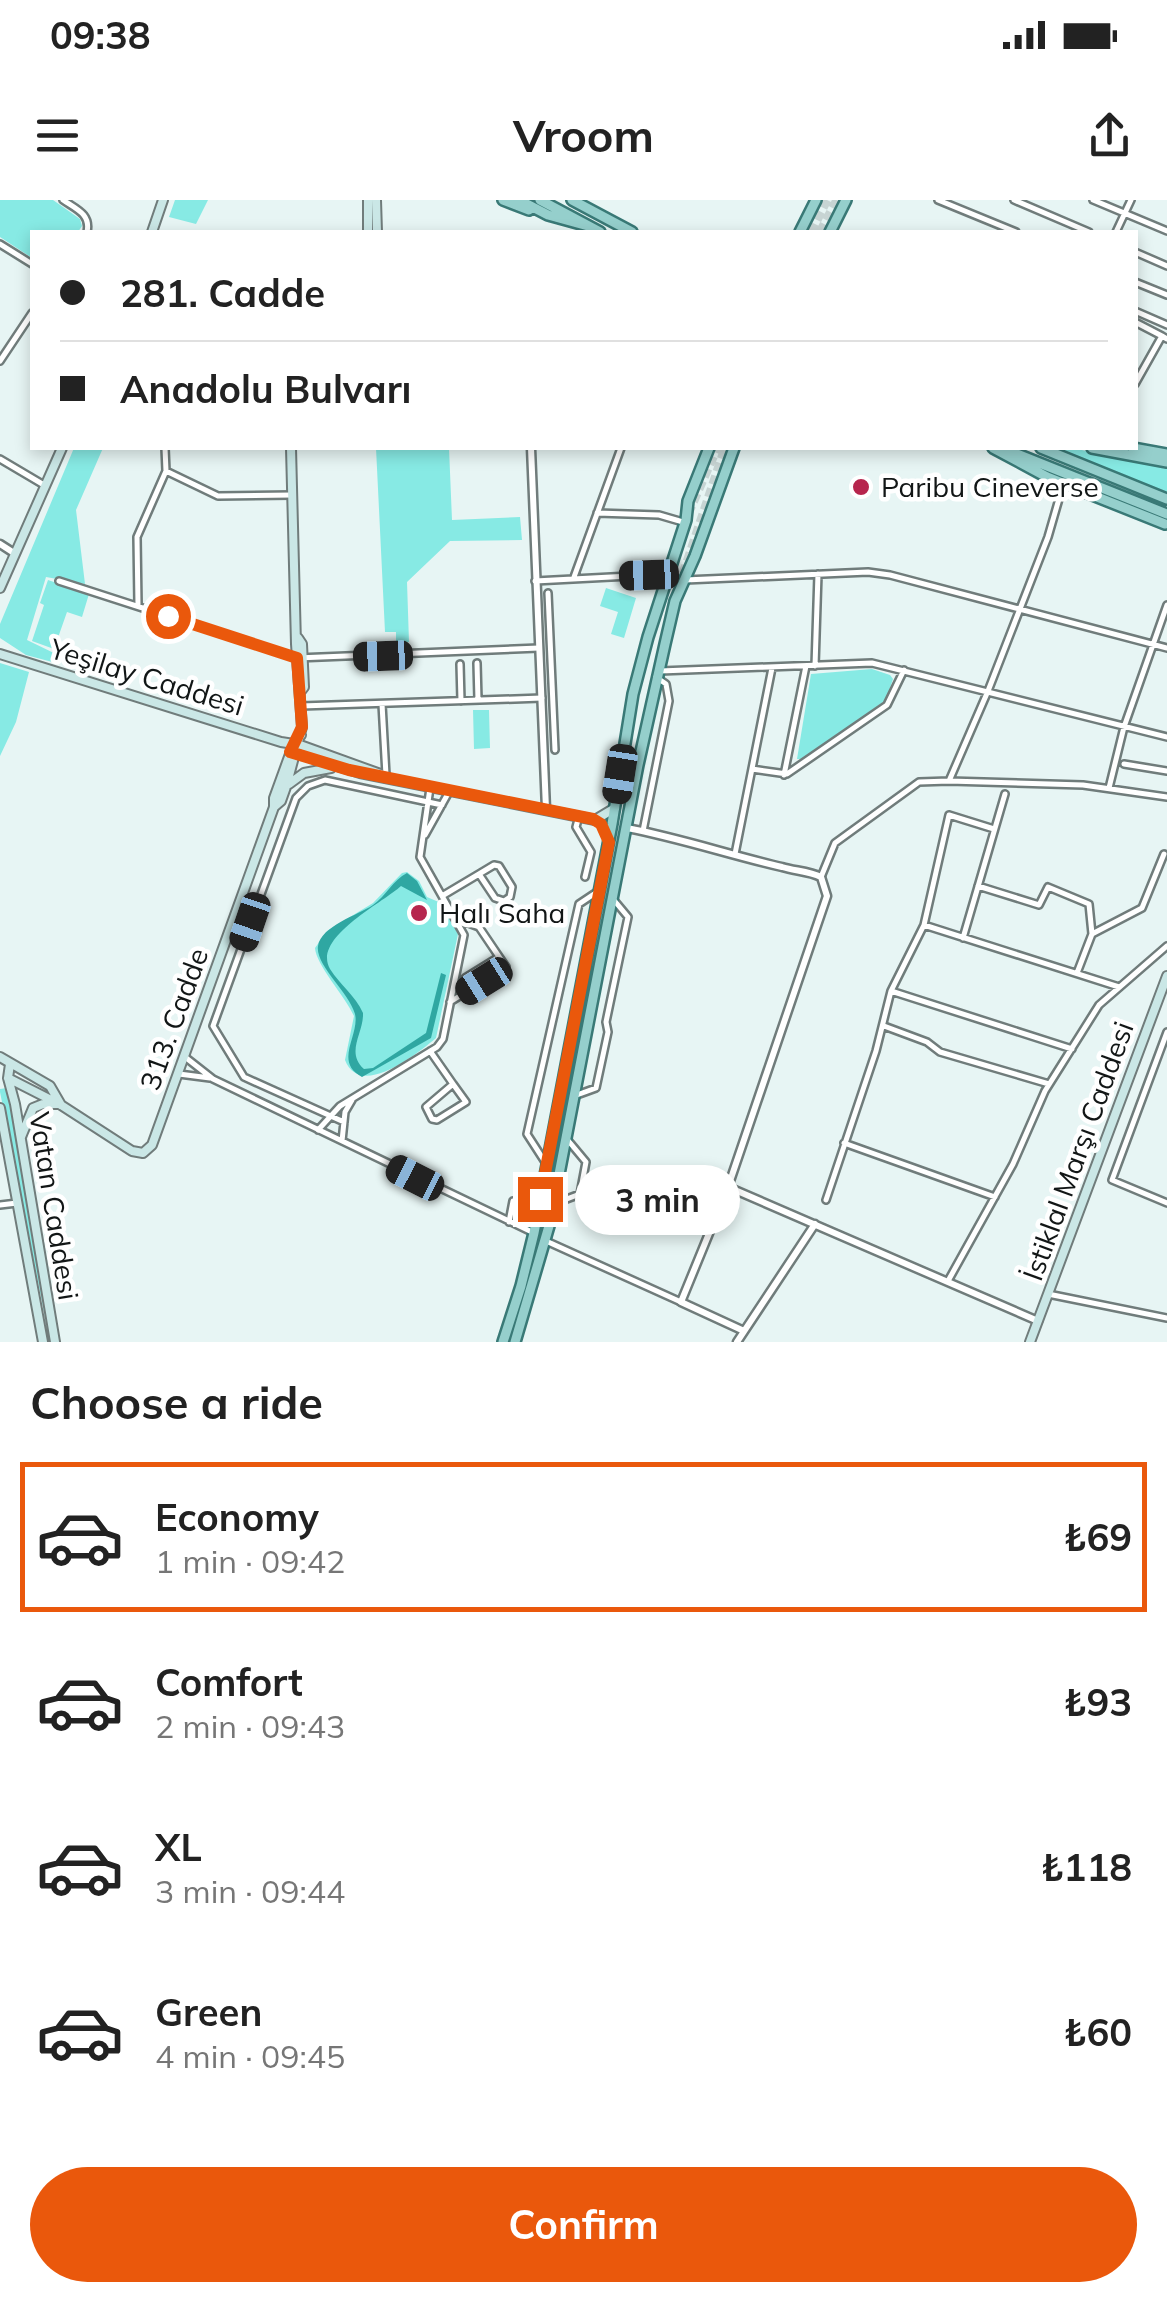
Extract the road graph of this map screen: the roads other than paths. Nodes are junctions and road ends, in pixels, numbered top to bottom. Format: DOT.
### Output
graph roads {
  1 [pos="63,200"];
  2 [pos="78,200"];
  3 [pos="163,200"];
  4 [pos="368,200"];
  5 [pos="376,200"];
  6 [pos="503,200"];
  7 [pos="520,200"];
  8 [pos="540,200"];
  9 [pos="574,200"];
  10 [pos="816,200"];
  11 [pos="846,200"];
  12 [pos="938,200"];
  13 [pos="1014,200"];
  14 [pos="1093,200"];
  15 [pos="1130,200"];
  16 [pos="74,208"];
  17 [pos="1124,213"];
  18 [pos="548,215"];
  19 [pos="588,226"];
  20 [pos="87,230"];
  21 [pos="153,230"];
  22 [pos="368,230"];
  23 [pos="376,230"];
  24 [pos="596,230"];
  25 [pos="628,230"];
  26 [pos="801,230"];
  27 [pos="831,230"];
  28 [pos="1011,230"];
  29 [pos="1084,230"];
  30 [pos="1117,230"];
  31 [pos="1167,231"];
  32 [pos="0,244"];
  33 [pos="1138,253"];
  34 [pos="30,263"];
  35 [pos="1167,266"];
  36 [pos="1138,283"];
  37 [pos="1167,295"];
  38 [pos="1138,312"];
  39 [pos="30,316"];
  40 [pos="1138,324"];
  41 [pos="1167,325"];
  42 [pos="1164,338"];
  43 [pos="0,360"];
  44 [pos="1138,379"];
  45 [pos="1138,449"];
  46 [pos="61,450"];
  47 [pos="166,450"];
  48 [pos="292,450"];
  49 [pos="531,450"];
  50 [pos="620,450"];
  51 [pos="707,450"];
  52 [pos="733,450"];
  53 [pos="1000,450"];
  54 [pos="1047,450"];
  55 [pos="1103,450"];
  56 [pos="1167,454"];
  57 [pos="0,459"];
  58 [pos="1167,462"];
  59 [pos="166,471"];
  60 [pos="44,485"];
  61 [pos="1062,492"];
  62 [pos="292,495"];
  63 [pos="1167,499"];
  64 [pos="597,514"];
  65 [pos="1166,519"];
  66 [pos="685,521"];
  67 [pos="0,544"];
  68 [pos="14,553"];
  69 [pos="818,574"];
  70 [pos="574,577"];
  71 [pos="665,579"];
  72 [pos="685,580"];
  73 [pos="59,581"];
  74 [pos="535,581"];
  75 [pos="0,588"];
  76 [pos="548,593"];
  77 [pos="1167,605"];
  78 [pos="138,606"];
  79 [pos="1020,608"];
  80 [pos="1150,644"];
  81 [pos="539,648"];
  82 [pos="1167,648"];
  83 [pos="0,654"];
  84 [pos="300,658"];
  85 [pos="477,663"];
  86 [pos="460,664"];
  87 [pos="806,666"];
  88 [pos="815,666"];
  89 [pos="550,667"];
  90 [pos="540,668"];
  91 [pos="772,668"];
  92 [pos="904,670"];
  93 [pos="657,674"];
  94 [pos="988,691"];
  95 [pos="542,698"];
  96 [pos="478,700"];
  97 [pos="461,701"];
  98 [pos="382,704"];
  99 [pos="302,706"];
  100 [pos="1124,727"];
  101 [pos="1167,737"];
  102 [pos="295,748"];
  103 [pos="556,750"];
  104 [pos="1124,764"];
  105 [pos="338,767"];
  106 [pos="752,770"];
  107 [pos="1167,771"];
  108 [pos="784,774"];
  109 [pos="386,776"];
  110 [pos="949,781"];
  111 [pos="430,786"];
  112 [pos="286,787"];
  113 [pos="1109,789"];
  114 [pos="450,790"];
  115 [pos="1005,794"];
  116 [pos="1167,797"];
  117 [pos="430,803"];
  118 [pos="442,805"];
  119 [pos="274,807"];
  120 [pos="615,808"];
  121 [pos="546,809"];
  122 [pos="578,816"];
  123 [pos="595,820"];
  124 [pos="627,828"];
  125 [pos="994,829"];
  126 [pos="643,831"];
  127 [pos="425,835"];
  128 [pos="609,842"];
  129 [pos="735,854"];
  130 [pos="1164,854"];
  131 [pos="479,874"];
  132 [pos="586,876"];
  133 [pos="821,877"];
  134 [pos="978,886"];
  135 [pos="600,890"];
  136 [pos="442,896"];
  137 [pos="613,899"];
  138 [pos="455,918"];
  139 [pos="924,925"];
  140 [pos="1092,934"];
  141 [pos="963,938"];
  142 [pos="1167,946"];
  143 [pos="499,957"];
  144 [pos="1076,974"];
  145 [pos="1167,976"];
  146 [pos="1119,988"];
  147 [pos="891,991"];
  148 [pos="462,995"];
  149 [pos="450,1002"];
  150 [pos="882,1026"];
  151 [pos="1167,1032"];
  152 [pos="1072,1048"];
  153 [pos="430,1052"];
  154 [pos="0,1057"];
  155 [pos="185,1057"];
  156 [pos="10,1064"];
  157 [pos="179,1074"];
  158 [pos="212,1079"];
  159 [pos="4,1080"];
  160 [pos="453,1084"];
  161 [pos="1050,1084"];
  162 [pos="574,1096"];
  163 [pos="354,1097"];
  164 [pos="61,1105"];
  165 [pos="0,1108"];
  166 [pos="332,1116"];
  167 [pos="344,1122"];
  168 [pos="318,1130"];
  169 [pos="566,1138"];
  170 [pos="20,1139"];
  171 [pos="342,1141"];
  172 [pos="844,1144"];
  173 [pos="547,1165"];
  174 [pos="728,1186"];
  175 [pos="995,1197"];
  176 [pos="826,1200"];
  177 [pos="513,1201"];
  178 [pos="17,1203"];
  179 [pos="1167,1203"];
  180 [pos="553,1204"];
  181 [pos="0,1205"];
  182 [pos="508,1222"];
  183 [pos="815,1224"];
  184 [pos="534,1233"];
  185 [pos="546,1241"];
  186 [pos="948,1281"];
  187 [pos="1048,1294"];
  188 [pos="681,1302"];
  189 [pos="1166,1316"];
  190 [pos="1038,1321"];
  191 [pos="744,1331"];
  192 [pos="43,1342"];
  193 [pos="54,1342"];
  194 [pos="502,1342"];
  195 [pos="515,1342"];
  196 [pos="737,1342"];
  197 [pos="1030,1342"];
  1 -- 16 [label="street"];
  2 -- 16 [label="street"];
  3 -- 21 [label="main road"];
  4 -- 22 [label="main road"];
  5 -- 23 [label="main road"];
  6 -- 18 [label="main road"];
  7 -- 18 [label="main road"];
  8 -- 19 [label="main road"];
  9 -- 25 [label="main road"];
  10 -- 26 [label="main road"];
  11 -- 27 [label="main road"];
  12 -- 28 [label="street"];
  13 -- 29 [label="street"];
  14 -- 17 [label="street"];
  15 -- 17 [label="street"];
  16 -- 20 [label="street"];
  17 -- 30 [label="street"];
  17 -- 31 [label="street"];
  18 -- 19 [label="main road"];
  19 -- 24 [label="main road"];
  32 -- 34 [label="street"];
  33 -- 35 [label="street"];
  36 -- 37 [label="street"];
  38 -- 41 [label="street"];
  39 -- 43 [label="street"];
  40 -- 42 [label="street"];
  42 -- 44 [label="street"];
  45 -- 56 [label="main road"];
  46 -- 60 [label="main road"];
  47 -- 59 [label="street"];
  48 -- 62 [label="main road"];
  49 -- 74 [label="street"];
  50 -- 64 [label="street"];
  51 -- 66 [label="main road"];
  52 -- 72 [label="main road"];
  53 -- 65 [label="main road"];
  54 -- 63 [label="main road"];
  55 -- 58 [label="main road"];
  57 -- 60 [label="street"];
  59 -- 62 [label="street"];
  59 -- 78 [label="street"];
  60 -- 68 [label="main road"];
  61 -- 79 [label="street"];
  62 -- 84 [label="main road"];
  64 -- 66 [label="street"];
  64 -- 70 [label="street"];
  66 -- 71 [label="main road"];
  67 -- 68 [label="street"];
  68 -- 75 [label="main road"];
  69 -- 72 [label="street"];
  69 -- 79 [label="street"];
  69 -- 88 [label="street"];
  70 -- 71 [label="street"];
  70 -- 74 [label="street"];
  71 -- 120 [label="main road"];
  72 -- 93 [label="main road"];
  73 -- 78 [label="street"];
  74 -- 81 [label="street"];
  76 -- 89 [label="street"];
  77 -- 80 [label="street"];
  78 -- 84 [label="street"];
  79 -- 80 [label="street"];
  79 -- 94 [label="street"];
  80 -- 82 [label="street"];
  80 -- 100 [label="street"];
  81 -- 84 [label="street"];
  81 -- 90 [label="street"];
  83 -- 102 [label="main road, Yeşilay Caddesi"];
  84 -- 99 [label="main road"];
  85 -- 96 [label="street"];
  86 -- 97 [label="street"];
  87 -- 88 [label="street"];
  87 -- 91 [label="street"];
  87 -- 108 [label="street"];
  88 -- 92 [label="street"];
  89 -- 90 [label="street"];
  89 -- 103 [label="street"];
  90 -- 95 [label="street"];
  91 -- 93 [label="street"];
  91 -- 106 [label="street"];
  92 -- 94 [label="street"];
  92 -- 108 [label="street"];
  93 -- 124 [label="main road"];
  93 -- 126 [label="street"];
  94 -- 100 [label="street"];
  94 -- 110 [label="street"];
  95 -- 96 [label="street"];
  95 -- 121 [label="street"];
  96 -- 97 [label="street"];
  97 -- 98 [label="street"];
  98 -- 99 [label="street"];
  98 -- 109 [label="street"];
  99 -- 102 [label="main road"];
  100 -- 101 [label="street"];
  100 -- 113 [label="street"];
  102 -- 105 [label="main road, Yeşilay Caddesi"];
  102 -- 109 [label="main road, Yeşilay Caddesi"];
  102 -- 112 [label="main road, 313. Cadde"];
  102 -- 119 [label="main road, 313. Cadde"];
  104 -- 107 [label="street"];
  105 -- 109 [label="main road, Yeşilay Caddesi"];
  105 -- 112 [label="main road"];
  106 -- 108 [label="street"];
  106 -- 129 [label="street"];
  109 -- 111 [label="main road, Yeşilay Caddesi"];
  110 -- 113 [label="street"];
  110 -- 133 [label="street"];
  111 -- 114 [label="main road, Yeşilay Caddesi"];
  111 -- 117 [label="street"];
  112 -- 119 [label="main road, 313. Cadde"];
  113 -- 116 [label="street"];
  114 -- 118 [label="street"];
  114 -- 121 [label="main road, Yeşilay Caddesi"];
  115 -- 125 [label="street"];
  117 -- 118 [label="street"];
  117 -- 127 [label="street"];
  117 -- 166 [label="street"];
  118 -- 127 [label="street"];
  119 -- 155 [label="main road, 313. Cadde"];
  120 -- 123 [label="main road"];
  120 -- 128 [label="main road"];
  121 -- 122 [label="main road, Yeşilay Caddesi"];
  122 -- 123 [label="main road, Yeşilay Caddesi"];
  122 -- 132 [label="street"];
  123 -- 128 [label="main road"];
  124 -- 126 [label="street"];
  124 -- 137 [label="main road"];
  125 -- 134 [label="street"];
  125 -- 139 [label="street"];
  126 -- 129 [label="street"];
  127 -- 136 [label="street"];
  128 -- 135 [label="main road"];
  129 -- 133 [label="street"];
  130 -- 140 [label="street"];
  131 -- 131 [label="street"];
  131 -- 136 [label="street"];
  133 -- 174 [label="street"];
  134 -- 140 [label="street"];
  134 -- 141 [label="street"];
  135 -- 173 [label="main road"];
  135 -- 173 [label="street"];
  136 -- 138 [label="street"];
  137 -- 162 [label="main road"];
  137 -- 162 [label="street"];
  138 -- 143 [label="street"];
  138 -- 149 [label="street"];
  139 -- 141 [label="street"];
  139 -- 147 [label="street"];
  140 -- 144 [label="street"];
  141 -- 144 [label="street"];
  142 -- 146 [label="street"];
  143 -- 148 [label="street"];
  143 -- 148 [label="street"];
  144 -- 146 [label="street"];
  145 -- 187 [label="main road, İstiklal Marşı Caddesi"];
  146 -- 152 [label="street"];
  147 -- 150 [label="street"];
  147 -- 152 [label="street"];
  148 -- 149 [label="street"];
  149 -- 153 [label="street"];
  150 -- 161 [label="street"];
  150 -- 172 [label="street"];
  151 -- 179 [label="street"];
  152 -- 161 [label="street"];
  153 -- 160 [label="street"];
  153 -- 163 [label="street"];
  154 -- 156 [label="main road"];
  155 -- 157 [label="main road, 313. Cadde"];
  155 -- 158 [label="street"];
  156 -- 159 [label="main road, Vatan Caddesi"];
  156 -- 164 [label="main road, 313. Cadde"];
  157 -- 158 [label="street"];
  157 -- 164 [label="main road, 313. Cadde"];
  158 -- 168 [label="street"];
  159 -- 164 [label="main road, 313. Cadde"];
  159 -- 170 [label="main road, Vatan Caddesi"];
  160 -- 160 [label="street"];
  161 -- 175 [label="street"];
  162 -- 169 [label="main road"];
  163 -- 166 [label="street"];
  163 -- 167 [label="street"];
  164 -- 170 [label="main road"];
  165 -- 178 [label="main road, Vatan Caddesi"];
  166 -- 167 [label="street"];
  166 -- 168 [label="street"];
  167 -- 171 [label="street"];
  168 -- 171 [label="street"];
  169 -- 180 [label="main road"];
  169 -- 180 [label="street"];
  170 -- 193 [label="main road, Vatan Caddesi"];
  171 -- 182 [label="street"];
  172 -- 175 [label="street"];
  172 -- 176 [label="street"];
  173 -- 184 [label="main road"];
  174 -- 183 [label="street"];
  174 -- 188 [label="street"];
  175 -- 186 [label="street"];
  177 -- 182 [label="street"];
  178 -- 181 [label="street"];
  178 -- 192 [label="main road, Vatan Caddesi"];
  180 -- 185 [label="main road"];
  182 -- 184 [label="street"];
  183 -- 186 [label="street"];
  183 -- 191 [label="street"];
  184 -- 194 [label="main road"];
  185 -- 188 [label="street"];
  185 -- 195 [label="main road"];
  186 -- 190 [label="street"];
  187 -- 189 [label="street"];
  187 -- 190 [label="main road, İstiklal Marşı Caddesi"];
  188 -- 191 [label="street"];
  190 -- 197 [label="main road, İstiklal Marşı Caddesi"];
  191 -- 196 [label="street"];
}
